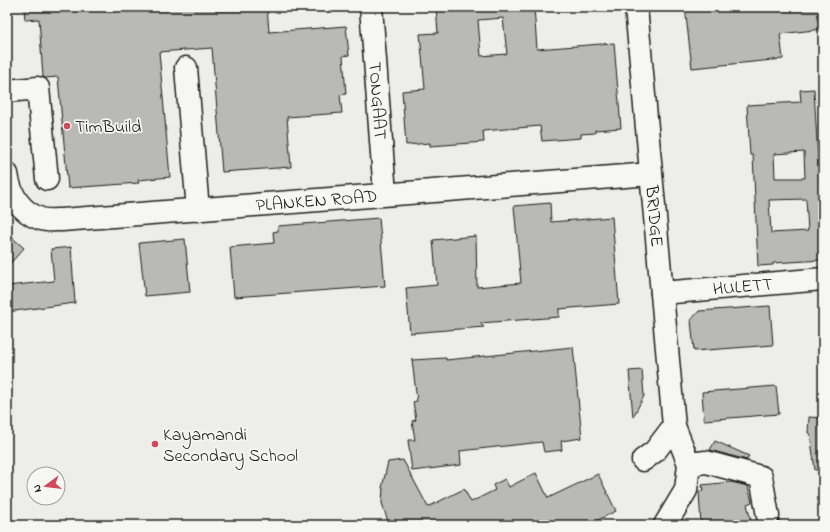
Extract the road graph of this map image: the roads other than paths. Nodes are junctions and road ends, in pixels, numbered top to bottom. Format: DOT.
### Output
graph roads {
  1 [pos="371,7"];
  2 [pos="636,7"];
  3 [pos="186,68"];
  4 [pos="7,91"];
  5 [pos="7,174"];
  6 [pos="651,174"];
  7 [pos="47,179"];
  8 [pos="385,194"];
  9 [pos="198,210"];
  10 [pos="823,279"];
  11 [pos="662,293"];
  12 [pos="674,426"];
  13 [pos="643,460"];
  14 [pos="689,464"];
  15 [pos="768,516"];
  16 [pos="665,525"];
  1 -- 8 [label="street, TONGAAT"];
  2 -- 6 [label="street, BRIDGE"];
  3 -- 9 [label="street"];
  4 -- 7 [label="street"];
  5 -- 9 [label="street, PLANKEN ROAD"];
  6 -- 8 [label="street, PLANKEN ROAD"];
  6 -- 11 [label="street, BRIDGE"];
  8 -- 9 [label="street, PLANKEN ROAD"];
  10 -- 11 [label="street, HULETT"];
  11 -- 12 [label="street, BRIDGE"];
  12 -- 13 [label="street"];
  12 -- 14 [label="street, BRIDGE"];
  14 -- 15 [label="street"];
  14 -- 16 [label="street"];
}
